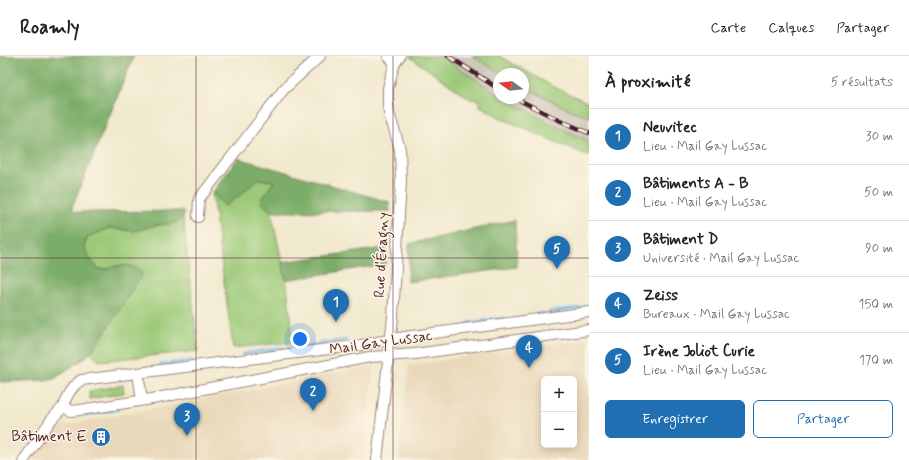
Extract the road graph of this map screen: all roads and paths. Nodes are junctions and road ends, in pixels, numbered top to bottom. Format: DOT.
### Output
graph roads {
  1 [pos="320,56"];
  2 [pos="394,58"];
  3 [pos="198,217"];
  4 [pos="589,312"];
  5 [pos="526,321"];
  6 [pos="589,330"];
  7 [pos="529,337"];
  8 [pos="390,340"];
  9 [pos="388,356"];
  10 [pos="138,373"];
  11 [pos="142,400"];
  12 [pos="63,407"];
  13 [pos="24,460"];
  14 [pos="377,460"];
  1 -- 3 [label="street"];
  2 -- 8 [label="street, Rue d'Éragny"];
  4 -- 5 [label="street, Mail Gay Lussac"];
  5 -- 7 [label="street"];
  5 -- 8 [label="street, Mail Gay Lussac"];
  6 -- 7 [label="street, Mail Gay Lussac"];
  7 -- 9 [label="street, Mail Gay Lussac"];
  8 -- 9 [label="street, Rue d'Éragny"];
  8 -- 10 [label="street, Mail Gay Lussac"];
  9 -- 11 [label="street, Mail Gay Lussac"];
  9 -- 14 [label="street, Rue d'Éragny"];
  10 -- 11 [label="street"];
  10 -- 12 [label="street, Mail Gay Lussac"];
  11 -- 12 [label="street, Mail Gay Lussac"];
  12 -- 13 [label="street"];
}
